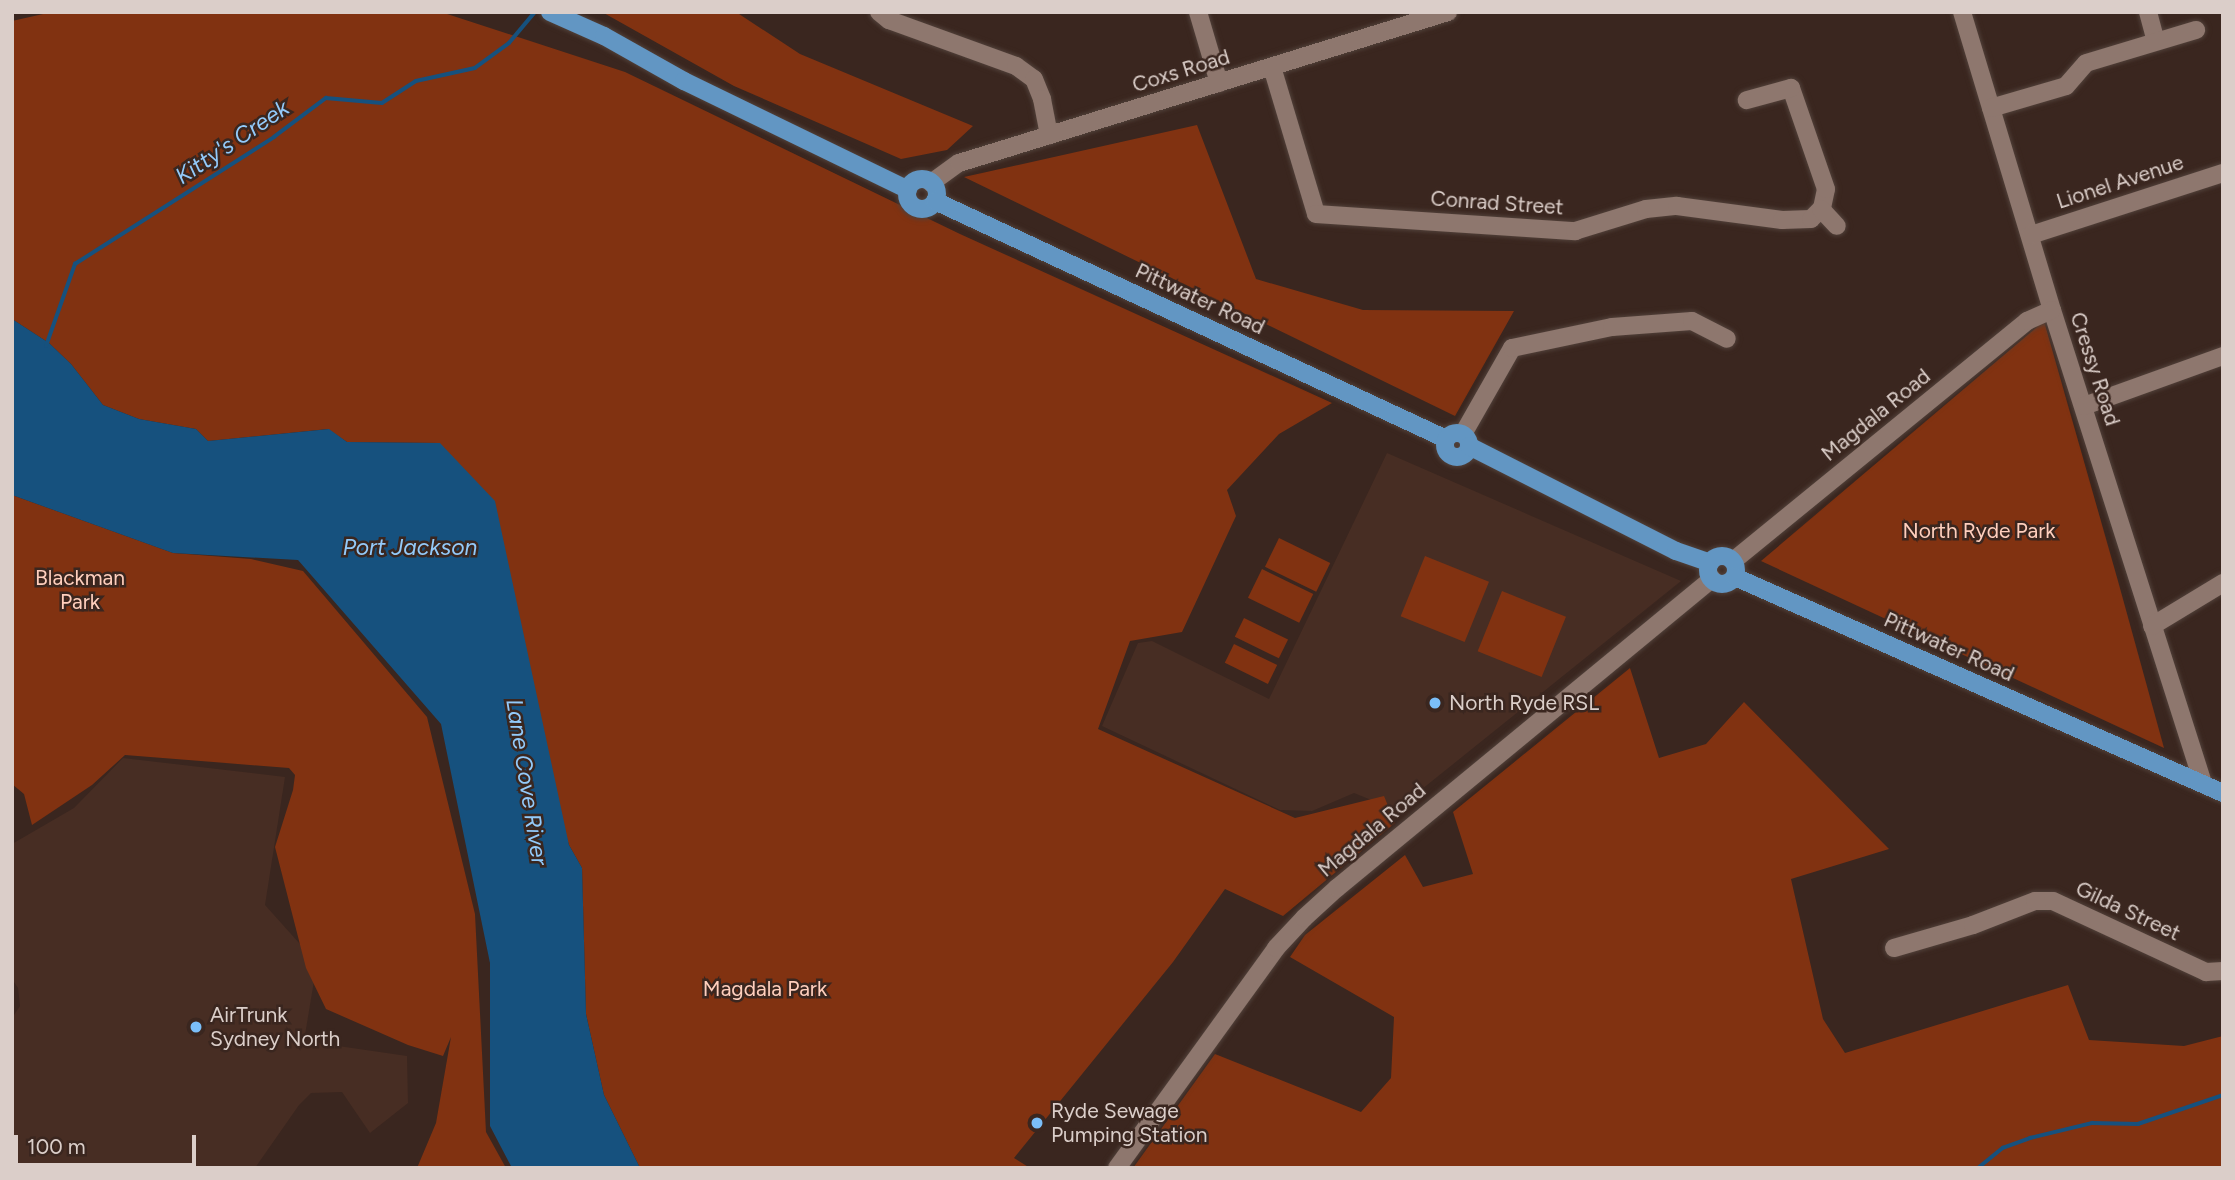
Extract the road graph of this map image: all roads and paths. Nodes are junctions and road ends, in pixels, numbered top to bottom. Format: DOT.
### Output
graph roads {
  1 [pos="550,12"];
  2 [pos="879,12"];
  3 [pos="1198,12"];
  4 [pos="1448,12"];
  5 [pos="1962,12"];
  6 [pos="2148,12"];
  7 [pos="2196,30"];
  8 [pos="2157,41"];
  9 [pos="1272,66"];
  10 [pos="1219,83"];
  11 [pos="1747,100"];
  12 [pos="1991,108"];
  13 [pos="1049,135"];
  14 [pos="2223,173"];
  15 [pos="931,183"];
  16 [pos="908,190"];
  17 [pos="935,201"];
  18 [pos="1821,209"];
  19 [pos="1837,226"];
  20 [pos="2031,235"];
  21 [pos="2052,310"];
  22 [pos="1727,339"];
  23 [pos="2223,356"];
  24 [pos="2084,406"];
  25 [pos="1459,440"];
  26 [pos="1734,569"];
  27 [pos="1711,571"];
  28 [pos="2223,583"];
  29 [pos="2152,626"];
  30 [pos="2186,740"];
  31 [pos="2144,759"];
  32 [pos="2169,767"];
  33 [pos="2203,784"];
  34 [pos="2223,793"];
  35 [pos="2223,804"];
  36 [pos="1894,948"];
  37 [pos="2223,971"];
  38 [pos="1116,1168"];
  1 -- 16 [label="main road"];
  2 -- 13 [label="street"];
  3 -- 10 [label="street"];
  4 -- 9 [label="street, Coxs Road"];
  5 -- 12 [label="street, Cressy Road"];
  6 -- 8 [label="street"];
  7 -- 8 [label="street"];
  8 -- 12 [label="street"];
  9 -- 10 [label="street, Coxs Road"];
  9 -- 18 [label="street, Conrad Street"];
  10 -- 13 [label="street, Coxs Road"];
  11 -- 18 [label="street"];
  12 -- 20 [label="street, Cressy Road"];
  13 -- 15 [label="street, Coxs Road"];
  14 -- 20 [label="street, Lionel Avenue"];
  15 -- 16 [label="main road"];
  15 -- 17 [label="main road"];
  16 -- 17 [label="main road"];
  17 -- 25 [label="main road, Pittwater Road"];
  18 -- 19 [label="street"];
  20 -- 21 [label="street, Cressy Road"];
  21 -- 24 [label="street, Cressy Road"];
  21 -- 26 [label="street, Magdala Road"];
  22 -- 25 [label="street"];
  23 -- 24 [label="street"];
  24 -- 29 [label="street, Cressy Road"];
  25 -- 27 [label="main road, Pittwater Road"];
  26 -- 27 [label="main road"];
  26 -- 27 [label="main road"];
  26 -- 31 [label="main road, Pittwater Road"];
  27 -- 38 [label="street, Magdala Road"];
  28 -- 29 [label="street"];
  29 -- 30 [label="street, Cressy Road"];
  30 -- 32 [label="street"];
  30 -- 33 [label="street, Cressy Road"];
  31 -- 32 [label="main road, Pittwater Road"];
  31 -- 35 [label="main road, Pittwater Road"];
  32 -- 33 [label="main road, Pittwater Road"];
  33 -- 34 [label="main road, Pittwater Road"];
  36 -- 37 [label="street, Gilda Street"];
}
